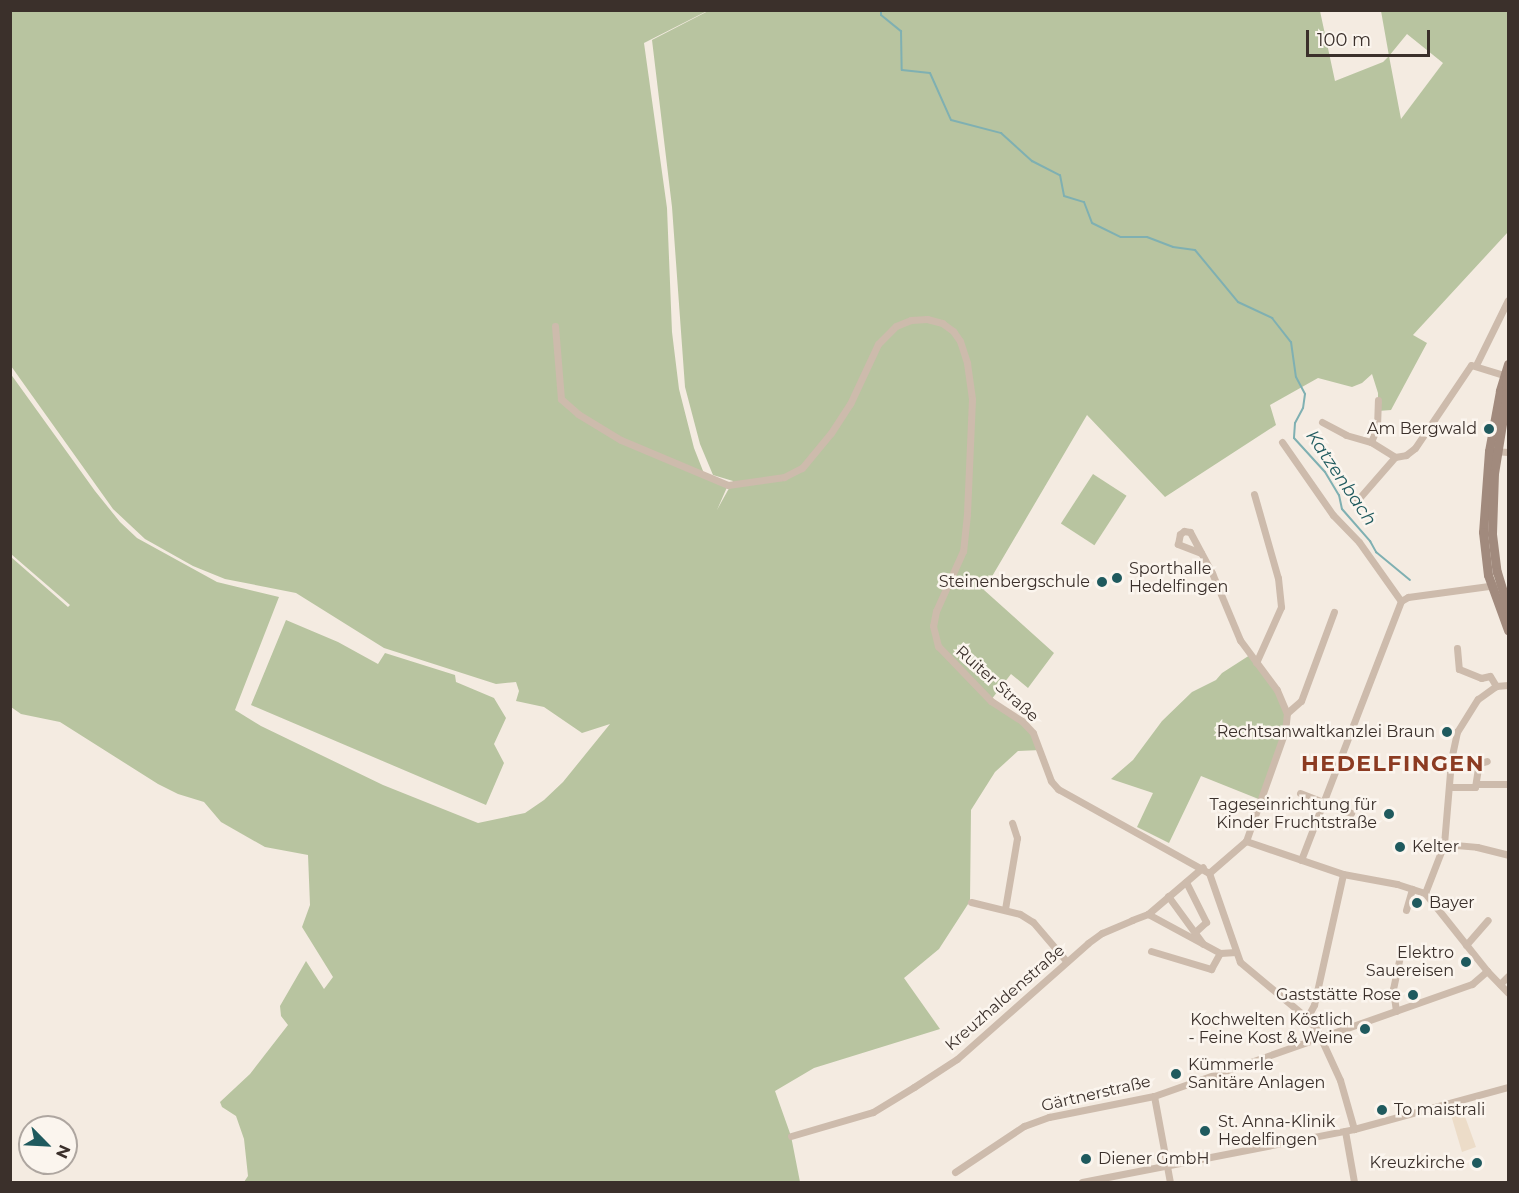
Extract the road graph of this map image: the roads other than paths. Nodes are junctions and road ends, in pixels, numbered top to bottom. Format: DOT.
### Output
graph roads {
  1 [pos="1509,300"];
  2 [pos="555,326"];
  3 [pos="1508,364"];
  4 [pos="1476,365"];
  5 [pos="1506,376"];
  6 [pos="1378,400"];
  7 [pos="1322,422"];
  8 [pos="1282,442"];
  9 [pos="1371,442"];
  10 [pos="1493,451"];
  11 [pos="1509,452"];
  12 [pos="1395,457"];
  13 [pos="1254,494"];
  14 [pos="1354,504"];
  15 [pos="1201,553"];
  16 [pos="1496,585"];
  17 [pos="1401,601"];
  18 [pos="1509,609"];
  19 [pos="1334,612"];
  20 [pos="1509,630"];
  21 [pos="1457,648"];
  22 [pos="1256,663"];
  23 [pos="1509,685"];
  24 [pos="1496,686"];
  25 [pos="1287,713"];
  26 [pos="1487,761"];
  27 [pos="1476,784"];
  28 [pos="1508,784"];
  29 [pos="1450,787"];
  30 [pos="1300,793"];
  31 [pos="1324,802"];
  32 [pos="1351,813"];
  33 [pos="1012,823"];
  34 [pos="1246,841"];
  35 [pos="1444,844"];
  36 [pos="1509,855"];
  37 [pos="1301,861"];
  38 [pos="1203,867"];
  39 [pos="1209,873"];
  40 [pos="1343,874"];
  41 [pos="1186,882"];
  42 [pos="1412,889"];
  43 [pos="1425,893"];
  44 [pos="1168,896"];
  45 [pos="971,902"];
  46 [pos="1005,909"];
  47 [pos="1407,910"];
  48 [pos="1148,915"];
  49 [pos="1488,920"];
  50 [pos="1195,932"];
  51 [pos="1203,944"];
  52 [pos="1466,945"];
  53 [pos="1151,951"];
  54 [pos="1236,952"];
  55 [pos="1220,953"];
  56 [pos="1399,960"];
  57 [pos="1067,962"];
  58 [pos="1487,971"];
  59 [pos="1509,976"];
  60 [pos="1500,984"];
  61 [pos="1509,993"];
  62 [pos="1396,1011"];
  63 [pos="1308,1018"];
  64 [pos="1321,1037"];
  65 [pos="1509,1087"];
  66 [pos="1154,1096"];
  67 [pos="1354,1129"];
  68 [pos="1345,1131"];
  69 [pos="790,1136"];
  70 [pos="1167,1166"];
  71 [pos="956,1172"];
  72 [pos="1082,1182"];
  73 [pos="1170,1182"];
  74 [pos="1354,1182"];
  1 -- 4 [label="street"];
  2 -- 38 [label="street, Ruiter Straße"];
  3 -- 5 [label="main road"];
  4 -- 5 [label="street"];
  4 -- 12 [label="street"];
  5 -- 10 [label="main road"];
  6 -- 9 [label="street"];
  7 -- 9 [label="street"];
  8 -- 17 [label="street"];
  9 -- 12 [label="street"];
  10 -- 11 [label="street"];
  10 -- 16 [label="main road"];
  12 -- 14 [label="street"];
  13 -- 22 [label="street"];
  15 -- 22 [label="street"];
  16 -- 17 [label="street"];
  16 -- 18 [label="main road"];
  16 -- 20 [label="main road"];
  17 -- 31 [label="street"];
  19 -- 25 [label="street"];
  21 -- 24 [label="street"];
  22 -- 25 [label="street"];
  23 -- 24 [label="street"];
  24 -- 29 [label="street"];
  25 -- 34 [label="street"];
  26 -- 27 [label="street"];
  27 -- 28 [label="street"];
  27 -- 29 [label="street"];
  29 -- 35 [label="street"];
  30 -- 31 [label="street"];
  31 -- 32 [label="street"];
  31 -- 37 [label="street"];
  33 -- 46 [label="street"];
  34 -- 37 [label="street"];
  34 -- 39 [label="street"];
  35 -- 36 [label="street"];
  35 -- 43 [label="street"];
  37 -- 40 [label="street"];
  38 -- 39 [label="street, Ruiter Straße"];
  38 -- 41 [label="street"];
  39 -- 54 [label="street, Ruiter Straße"];
  40 -- 42 [label="street"];
  40 -- 63 [label="street"];
  41 -- 44 [label="street"];
  41 -- 50 [label="street"];
  42 -- 43 [label="street"];
  42 -- 47 [label="street"];
  43 -- 52 [label="street"];
  44 -- 48 [label="street"];
  44 -- 50 [label="street"];
  45 -- 46 [label="street"];
  46 -- 57 [label="street"];
  48 -- 51 [label="street"];
  48 -- 57 [label="street, Kreuzhaldenstraße"];
  49 -- 52 [label="street"];
  50 -- 51 [label="street"];
  51 -- 55 [label="street"];
  52 -- 58 [label="street"];
  53 -- 55 [label="street"];
  54 -- 55 [label="street"];
  54 -- 63 [label="street, Ruiter Straße"];
  56 -- 62 [label="street"];
  57 -- 69 [label="street, Kreuzhaldenstraße"];
  58 -- 60 [label="street"];
  58 -- 62 [label="street, Gärtnerstraße"];
  59 -- 60 [label="street"];
  60 -- 61 [label="street"];
  62 -- 64 [label="street, Gärtnerstraße"];
  63 -- 64 [label="street, Ruiter Straße"];
  64 -- 66 [label="street, Gärtnerstraße"];
  64 -- 67 [label="street, Ruiter Straße"];
  65 -- 67 [label="street"];
  66 -- 70 [label="street"];
  66 -- 71 [label="street, Gärtnerstraße"];
  67 -- 68 [label="street"];
  68 -- 70 [label="street"];
  68 -- 74 [label="street"];
  70 -- 72 [label="street"];
  70 -- 73 [label="street"];
}
